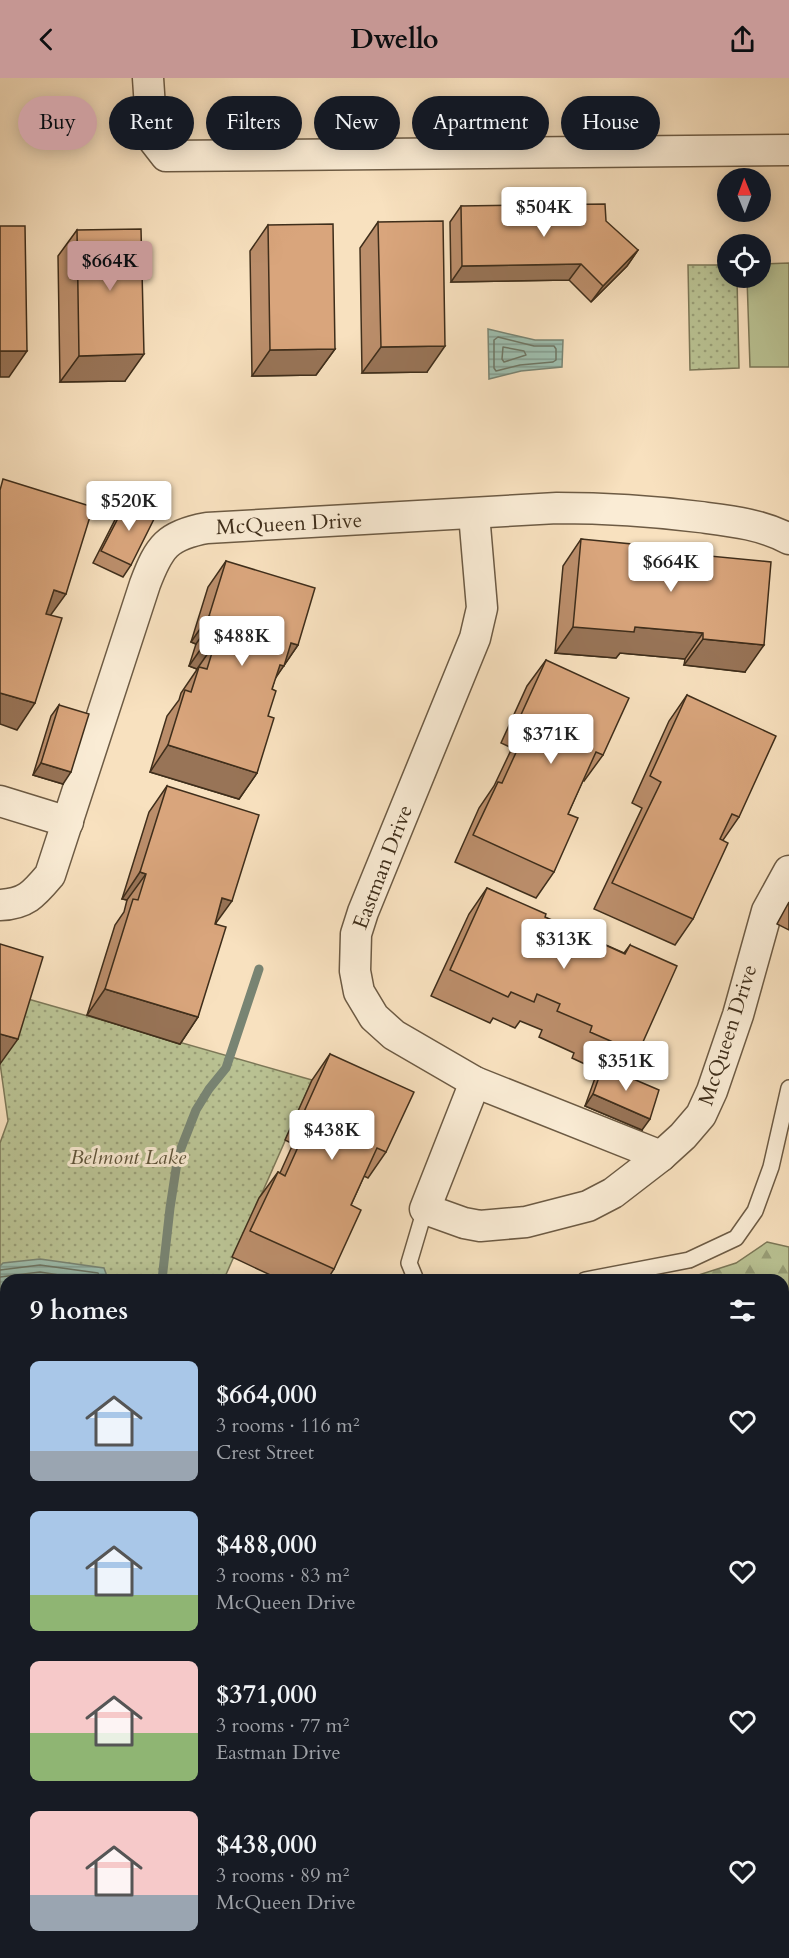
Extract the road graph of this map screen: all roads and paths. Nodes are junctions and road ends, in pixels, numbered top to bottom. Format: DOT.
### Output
graph roads {
  1 [pos="148,78"];
  2 [pos="789,150"];
  3 [pos="474,514"];
  4 [pos="789,538"];
  5 [pos="0,801"];
  6 [pos="68,822"];
  7 [pos="789,871"];
  8 [pos="0,905"];
  9 [pos="475,1082"];
  10 [pos="789,1088"];
  11 [pos="661,1156"];
  12 [pos="425,1209"];
  13 [pos="414,1274"];
  14 [pos="643,1274"];
  1 -- 2 [label="street"];
  3 -- 4 [label="street, McQueen Drive"];
  3 -- 6 [label="street, McQueen Drive"];
  3 -- 9 [label="street, Eastman Drive"];
  5 -- 6 [label="street"];
  6 -- 8 [label="street, McQueen Drive"];
  7 -- 11 [label="street, McQueen Drive"];
  9 -- 11 [label="street, Eastman Drive"];
  9 -- 12 [label="street"];
  10 -- 14 [label="lane"];
  11 -- 12 [label="street, McQueen Drive"];
  12 -- 13 [label="lane"];
}
